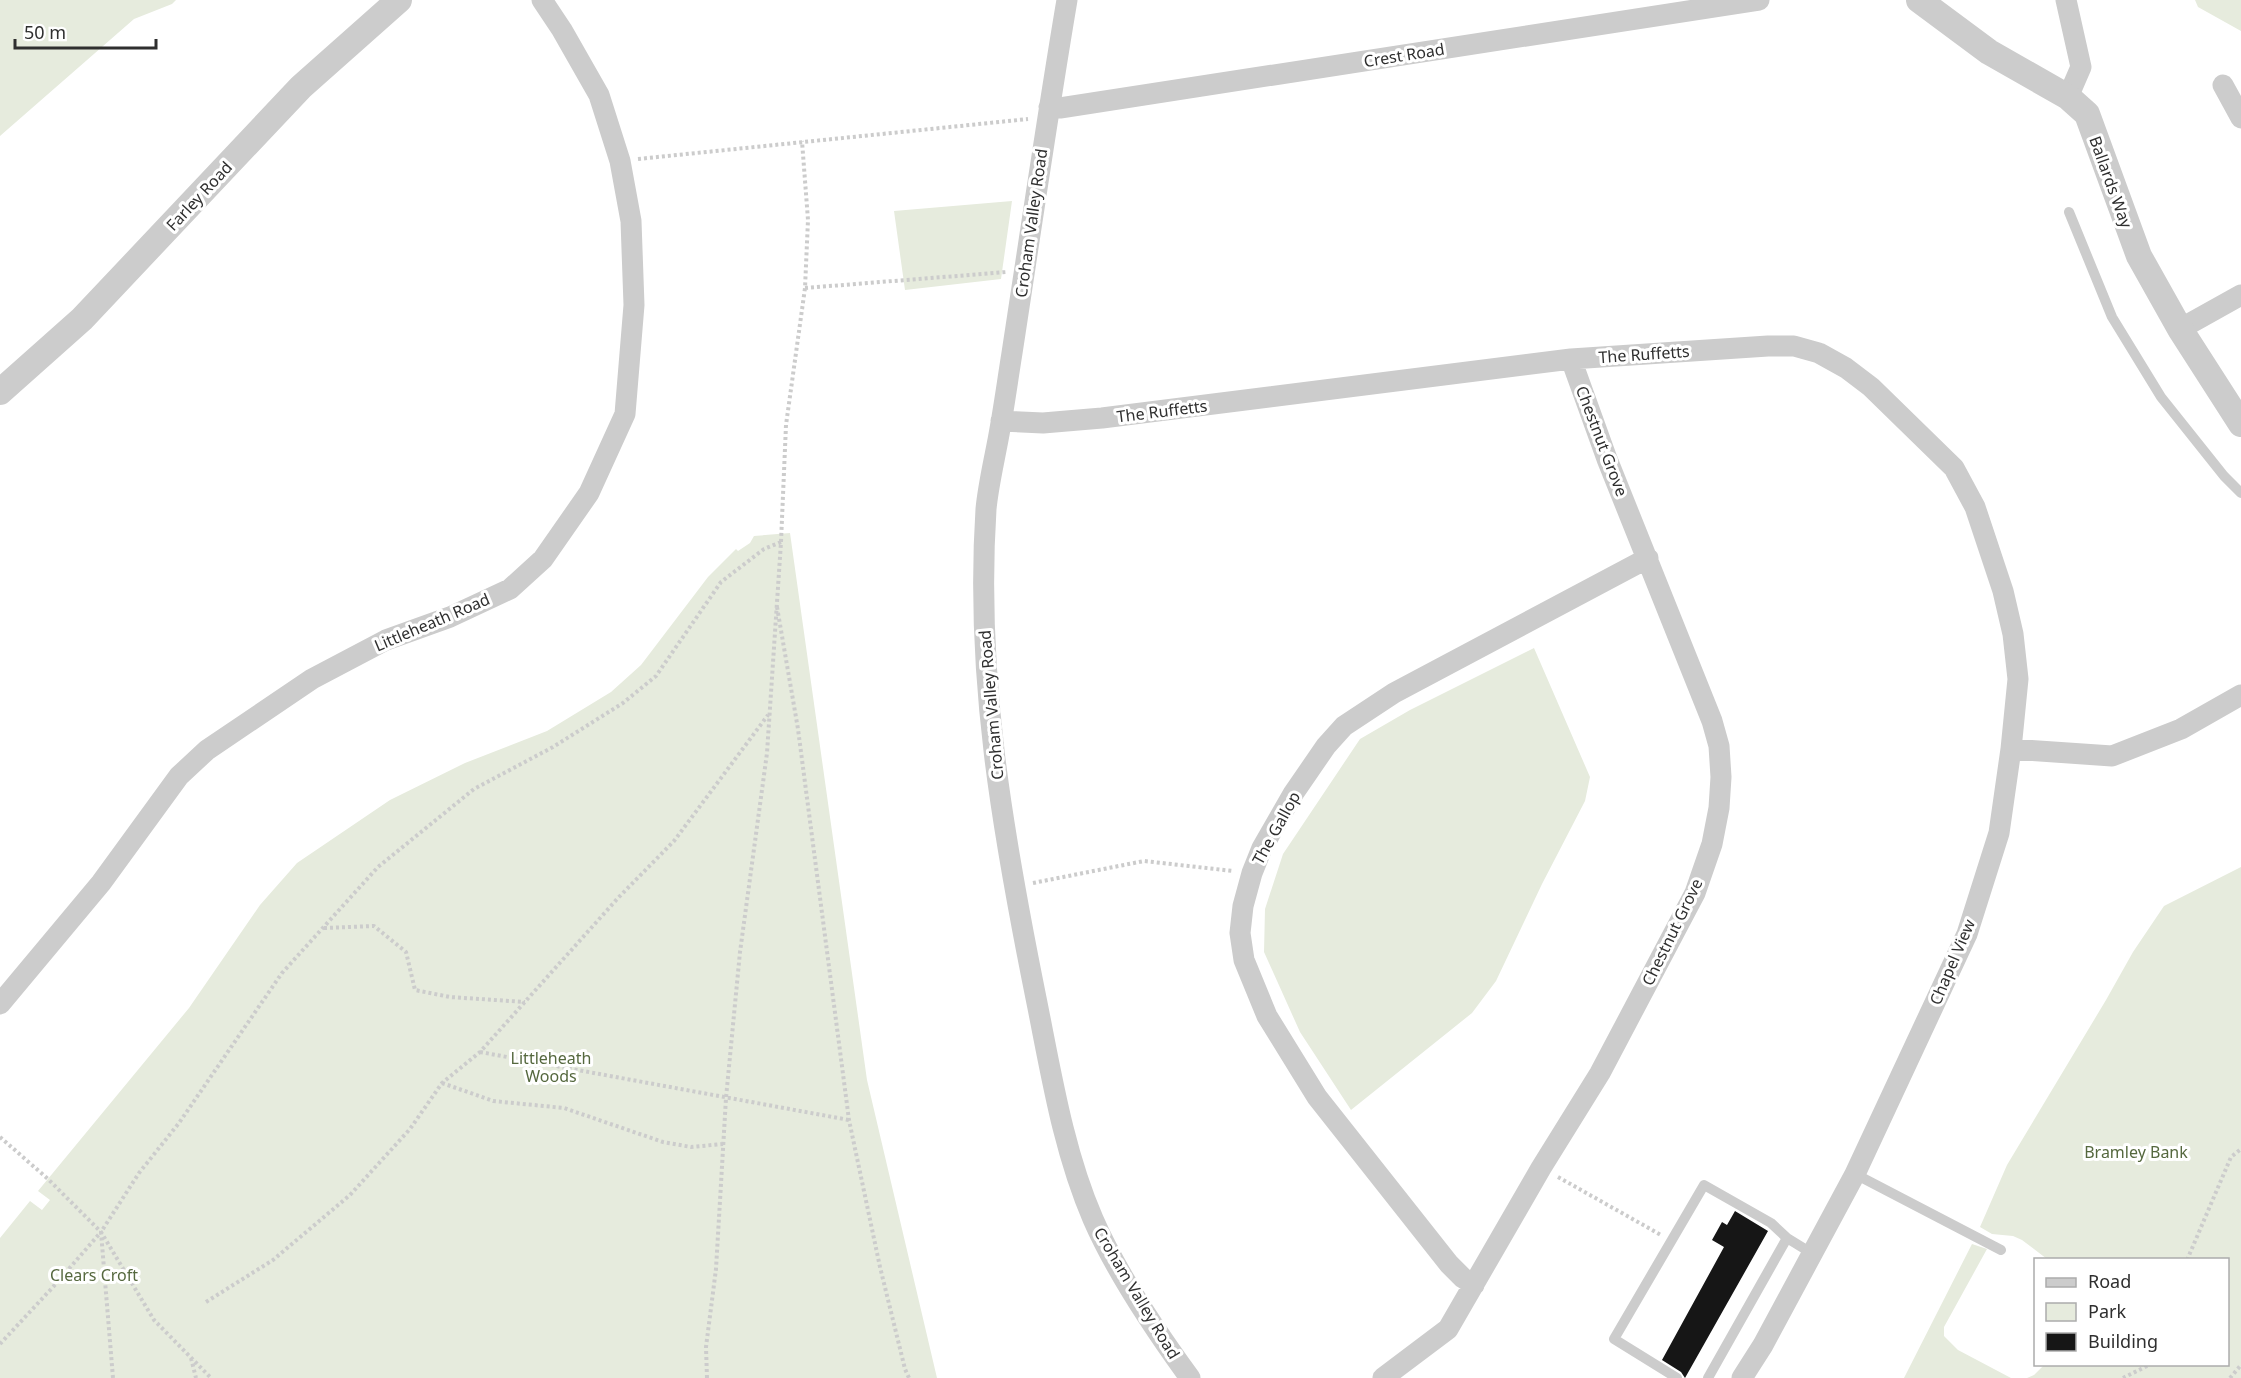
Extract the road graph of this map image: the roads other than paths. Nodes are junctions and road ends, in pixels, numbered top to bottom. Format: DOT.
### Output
graph roads {
  1 [pos="399,0"];
  2 [pos="542,0"];
  3 [pos="1067,0"];
  4 [pos="1759,0"];
  5 [pos="1919,0"];
  6 [pos="2067,0"];
  7 [pos="2223,85"];
  8 [pos="2068,97"];
  9 [pos="1041,113"];
  10 [pos="2241,118"];
  11 [pos="2069,212"];
  12 [pos="2241,295"];
  13 [pos="2180,329"];
  14 [pos="1571,359"];
  15 [pos="0,392"];
  16 [pos="1001,421"];
  17 [pos="2241,424"];
  18 [pos="2241,493"];
  19 [pos="1648,558"];
  20 [pos="2241,695"];
  21 [pos="2010,749"];
  22 [pos="0,1004"];
  23 [pos="1855,1174"];
  24 [pos="1787,1238"];
  25 [pos="2001,1250"];
  26 [pos="1813,1254"];
  27 [pos="1474,1285"];
  28 [pos="1190,1378"];
  29 [pos="1383,1378"];
  30 [pos="1677,1378"];
  31 [pos="1708,1378"];
  32 [pos="1742,1378"];
  1 -- 15 [label="street, Farley Road"];
  2 -- 22 [label="street, Littleheath Road"];
  3 -- 9 [label="street, Croham Valley Road"];
  4 -- 9 [label="street, Crest Road"];
  5 -- 8 [label="street, Ballards Way"];
  6 -- 8 [label="street"];
  7 -- 10 [label="street"];
  8 -- 13 [label="street, Ballards Way"];
  9 -- 16 [label="street, Croham Valley Road"];
  11 -- 18 [label="lane"];
  12 -- 13 [label="street"];
  13 -- 17 [label="street, Ballards Way"];
  14 -- 16 [label="street, The Ruffetts"];
  14 -- 19 [label="street, Chestnut Grove"];
  14 -- 21 [label="street, The Ruffetts"];
  16 -- 28 [label="street, Croham Valley Road"];
  19 -- 27 [label="street, Chestnut Grove"];
  19 -- 27 [label="street, The Gallop"];
  20 -- 21 [label="street"];
  21 -- 23 [label="street, Chapel View"];
  23 -- 25 [label="lane"];
  23 -- 26 [label="street, Chapel View"];
  24 -- 26 [label="lane"];
  24 -- 30 [label="lane"];
  24 -- 31 [label="lane"];
  26 -- 32 [label="street, Chapel View"];
  27 -- 29 [label="street, Chestnut Grove"];
}
